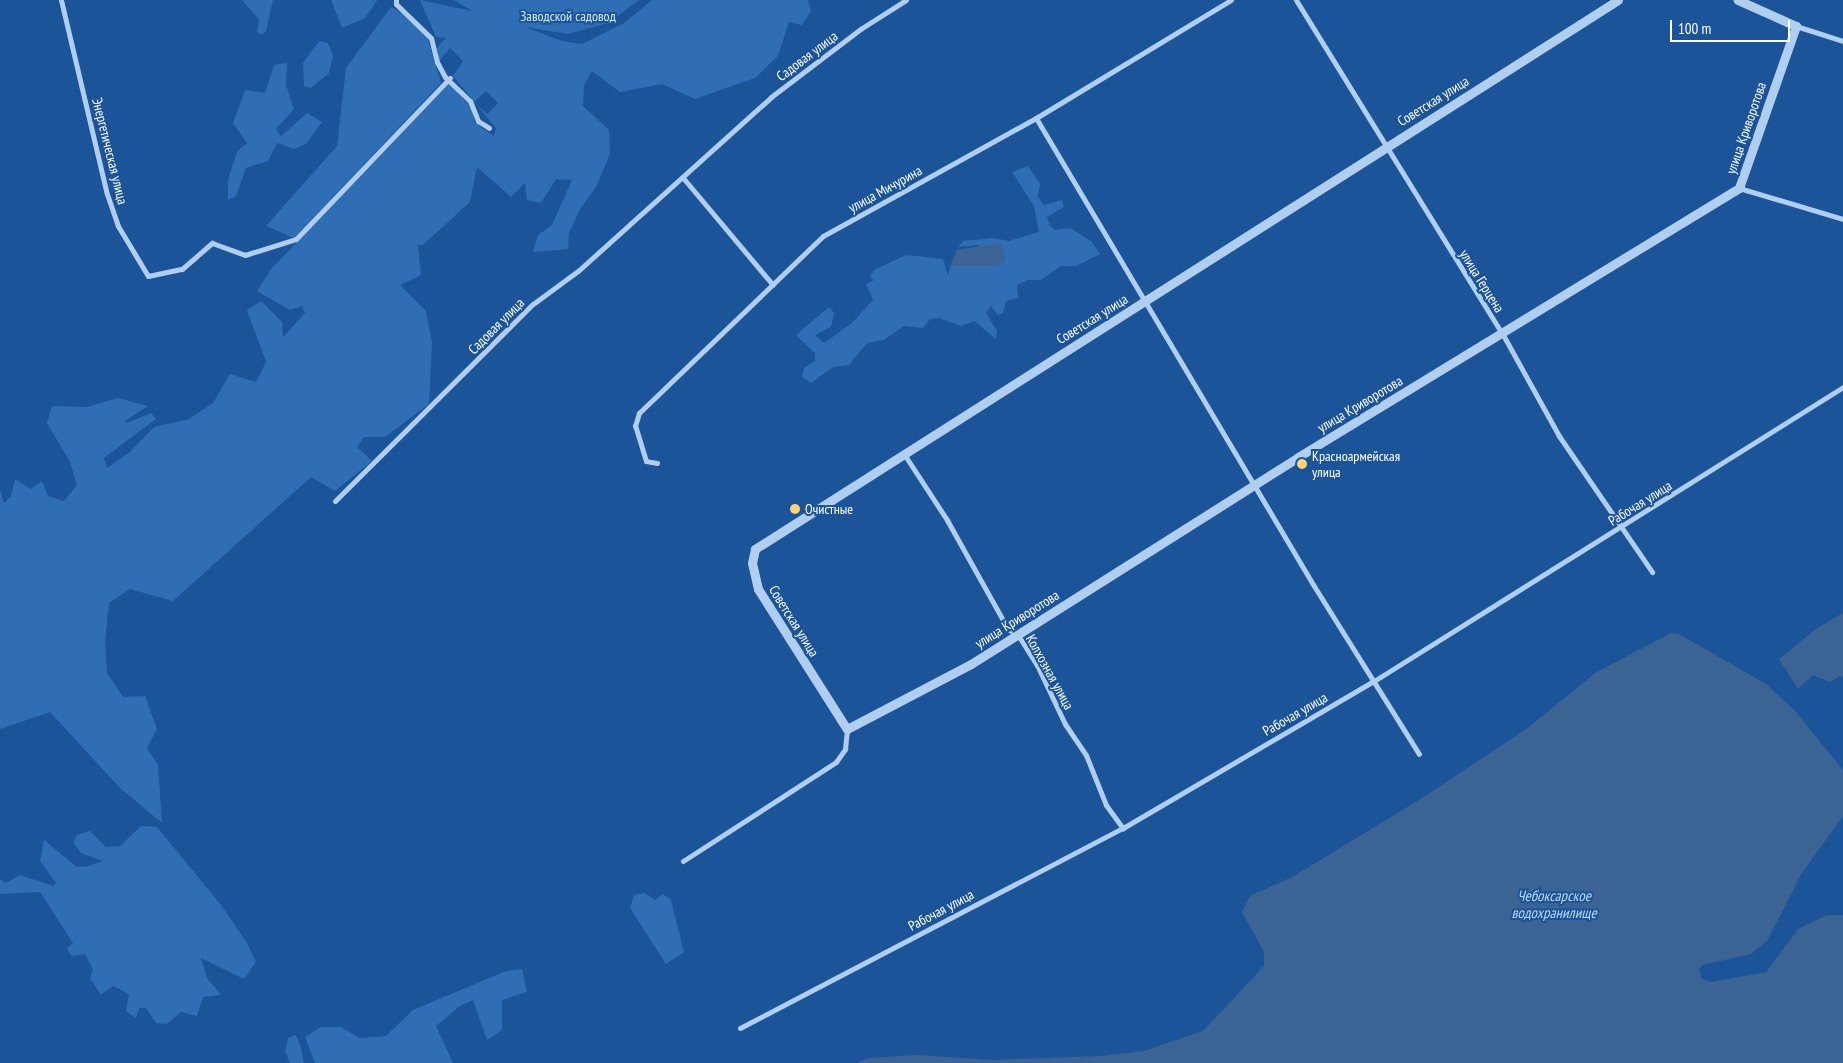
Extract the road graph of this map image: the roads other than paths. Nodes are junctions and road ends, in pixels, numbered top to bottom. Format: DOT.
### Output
graph roads {
  1 [pos="62,0"];
  2 [pos="396,0"];
  3 [pos="906,0"];
  4 [pos="1231,0"];
  5 [pos="1296,0"];
  6 [pos="1618,0"];
  7 [pos="1738,0"];
  8 [pos="1796,26"];
  9 [pos="1843,41"];
  10 [pos="450,78"];
  11 [pos="1036,118"];
  12 [pos="489,128"];
  13 [pos="1384,148"];
  14 [pos="684,179"];
  15 [pos="1739,188"];
  16 [pos="1843,220"];
  17 [pos="774,285"];
  18 [pos="1147,301"];
  19 [pos="1502,333"];
  20 [pos="1843,387"];
  21 [pos="904,454"];
  22 [pos="657,464"];
  23 [pos="1254,484"];
  24 [pos="335,501"];
  25 [pos="1620,529"];
  26 [pos="1652,572"];
  27 [pos="1018,635"];
  28 [pos="1374,681"];
  29 [pos="847,729"];
  30 [pos="1419,754"];
  31 [pos="1123,828"];
  32 [pos="683,861"];
  33 [pos="740,1028"];
  1 -- 10 [label="street, Энергетическая улица"];
  2 -- 10 [label="street"];
  3 -- 14 [label="street, Садовая улица"];
  4 -- 11 [label="street, улица Мичурина"];
  5 -- 13 [label="street, улица Герцена"];
  6 -- 13 [label="street, Советская улица"];
  7 -- 8 [label="street"];
  8 -- 9 [label="street"];
  8 -- 15 [label="street, улица Криворотова"];
  10 -- 12 [label="street"];
  11 -- 17 [label="street, улица Мичурина"];
  11 -- 18 [label="street"];
  13 -- 18 [label="street, Советская улица"];
  13 -- 19 [label="street, улица Герцена"];
  14 -- 17 [label="street"];
  14 -- 24 [label="street, Садовая улица"];
  15 -- 16 [label="street"];
  15 -- 19 [label="street, улица Криворотова"];
  17 -- 22 [label="street, улица Мичурина"];
  18 -- 21 [label="street, Советская улица"];
  18 -- 23 [label="street"];
  19 -- 23 [label="street, улица Криворотова"];
  19 -- 25 [label="street, улица Герцена"];
  20 -- 25 [label="street, Рабочая улица"];
  21 -- 27 [label="street, Колхозная улица"];
  21 -- 29 [label="street, Советская улица"];
  23 -- 27 [label="street, улица Криворотова"];
  23 -- 28 [label="street"];
  25 -- 26 [label="street, улица Герцена"];
  25 -- 28 [label="street, Рабочая улица"];
  27 -- 29 [label="street, улица Криворотова"];
  27 -- 31 [label="street, Колхозная улица"];
  28 -- 30 [label="street"];
  28 -- 31 [label="street, Рабочая улица"];
  29 -- 32 [label="street"];
  31 -- 33 [label="street, Рабочая улица"];
}
